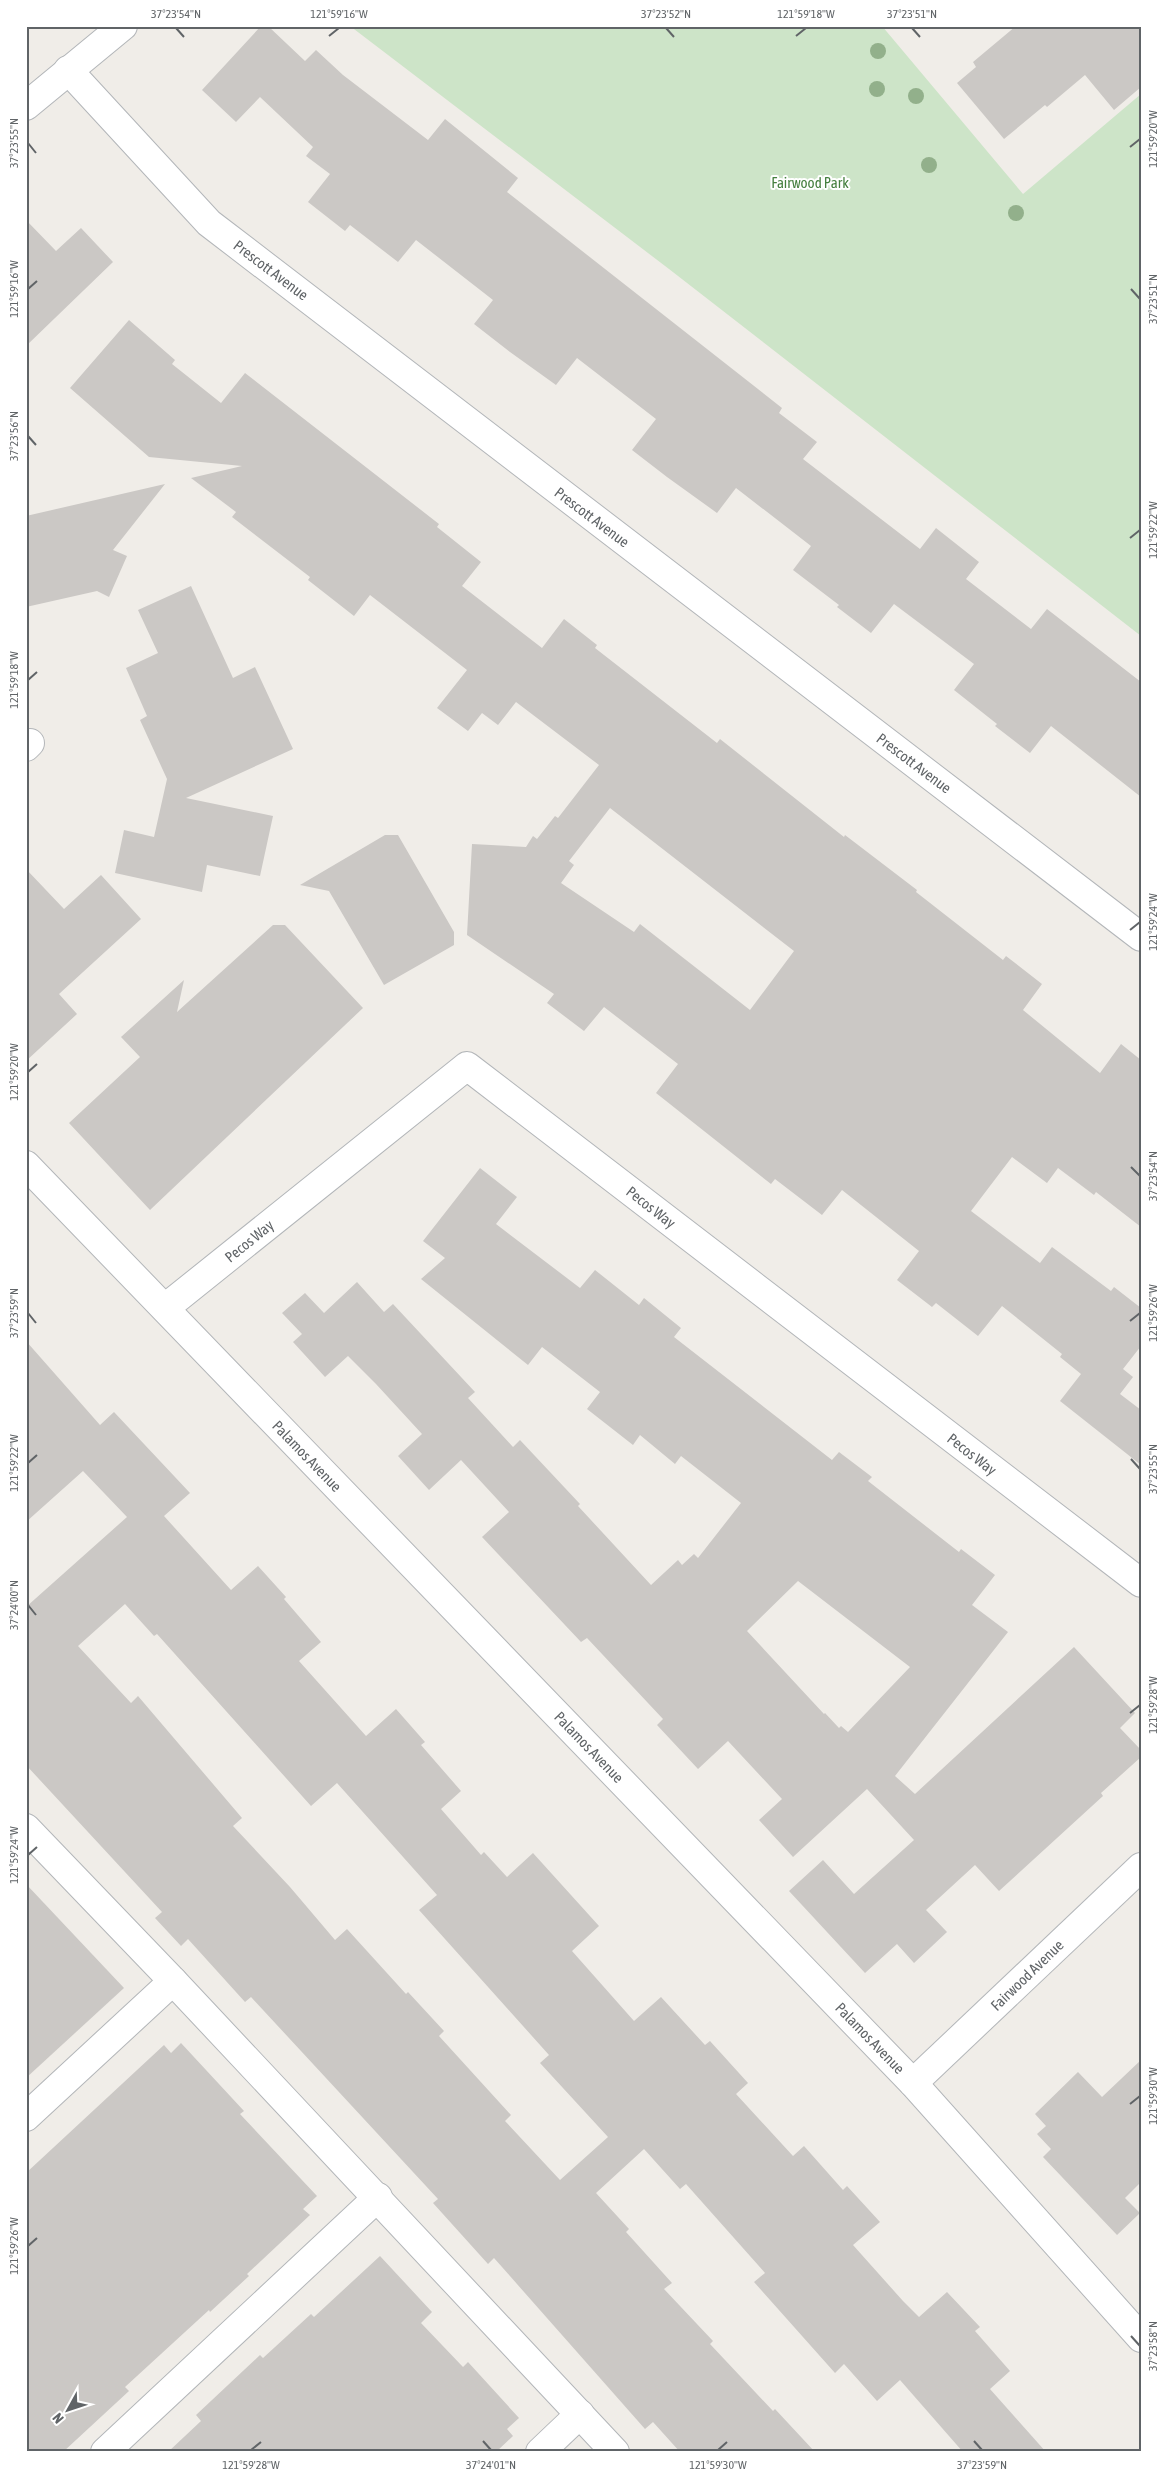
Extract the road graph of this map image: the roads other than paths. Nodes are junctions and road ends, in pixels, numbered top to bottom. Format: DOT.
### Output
graph roads {
  1 [pos="123,26"];
  2 [pos="68,70"];
  3 [pos="26,106"];
  4 [pos="1141,937"];
  5 [pos="26,1166"];
  6 [pos="165,1308"];
  7 [pos="1141,1583"];
  8 [pos="26,1828"];
  9 [pos="1141,1867"];
  10 [pos="173,1980"];
  11 [pos="914,2083"];
  12 [pos="26,2117"];
  13 [pos="378,2198"];
  14 [pos="1141,2338"];
  15 [pos="580,2414"];
  16 [pos="105,2452"];
  17 [pos="540,2452"];
  18 [pos="615,2452"];
  1 -- 2 [label="street"];
  2 -- 3 [label="street"];
  2 -- 4 [label="street, Prescott Avenue"];
  5 -- 6 [label="street, Palamos Avenue"];
  6 -- 7 [label="street, Pecos Way"];
  6 -- 11 [label="street, Palamos Avenue"];
  8 -- 10 [label="street"];
  9 -- 11 [label="street, Fairwood Avenue"];
  10 -- 12 [label="street"];
  10 -- 13 [label="street"];
  11 -- 14 [label="street, Palamos Avenue"];
  13 -- 15 [label="street"];
  13 -- 16 [label="street"];
  15 -- 17 [label="street"];
  15 -- 18 [label="street"];
}
